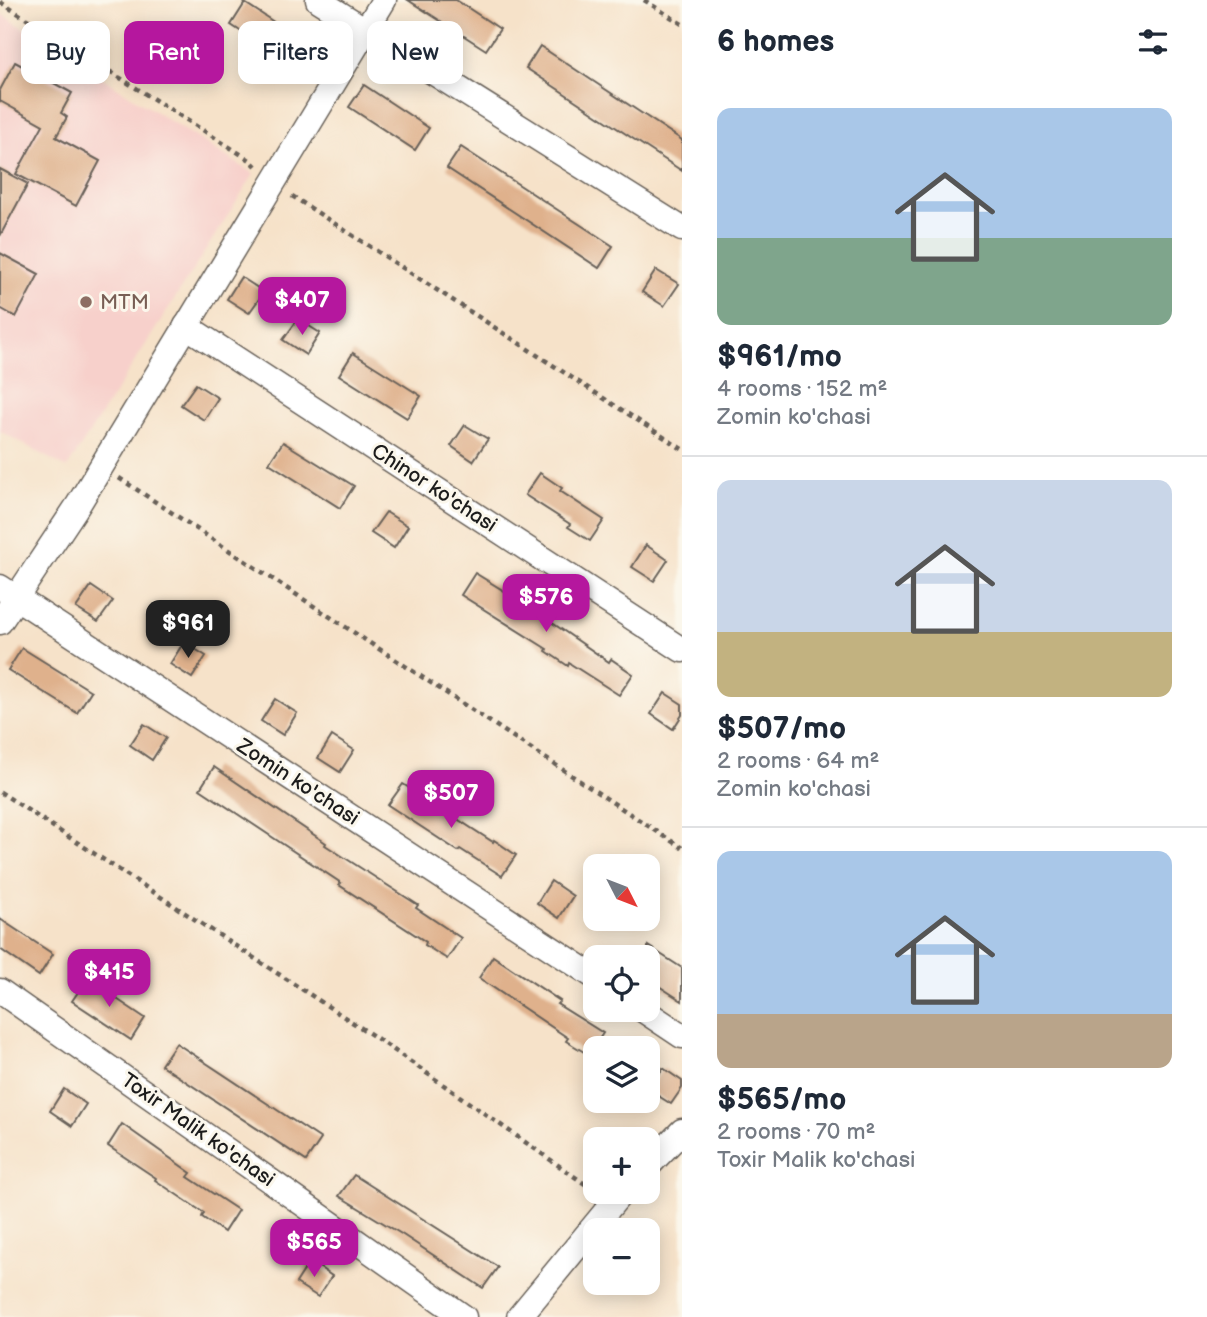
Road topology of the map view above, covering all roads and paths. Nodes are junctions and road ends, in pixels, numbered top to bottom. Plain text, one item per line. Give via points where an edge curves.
1 (318, 0) edge
2 (383, 0) edge
3 (644, 0) edge
4 (0, 2) edge
5 (682, 24) edge
6 (365, 30) junction
7 (272, 183) junction
8 (682, 229) edge
9 (186, 326) junction
10 (682, 449) edge
11 (101, 466) junction
12 (8, 592) edge
13 (0, 622) edge
14 (682, 650) edge
15 (0, 792) edge
16 (682, 848) edge
17 (583, 969) edge
18 (0, 991) edge
19 (660, 1021) edge
20 (682, 1036) edge
21 (682, 1131) edge
22 (660, 1154) edge
23 (583, 1184) edge
24 (612, 1204) edge
25 (464, 1317) edge
26 (519, 1317) edge

1 - 6 street
2 - 6 street
3 - 5 path
4 - 7 path via 250,160
6 - 7 street
6 - 8 street
7 - 9 street
7 - 10 path
9 - 11 street
9 - 14 street, Chinor ko'chasi
11 - 12 street
11 - 16 path
12 - 13 street
12 - 17 street, Zomin ko'chasi
15 - 23 path via 378,1039
18 - 25 street, Toxir Malik ko'chasi
19 - 20 street
21 - 22 street
24 - 26 street

